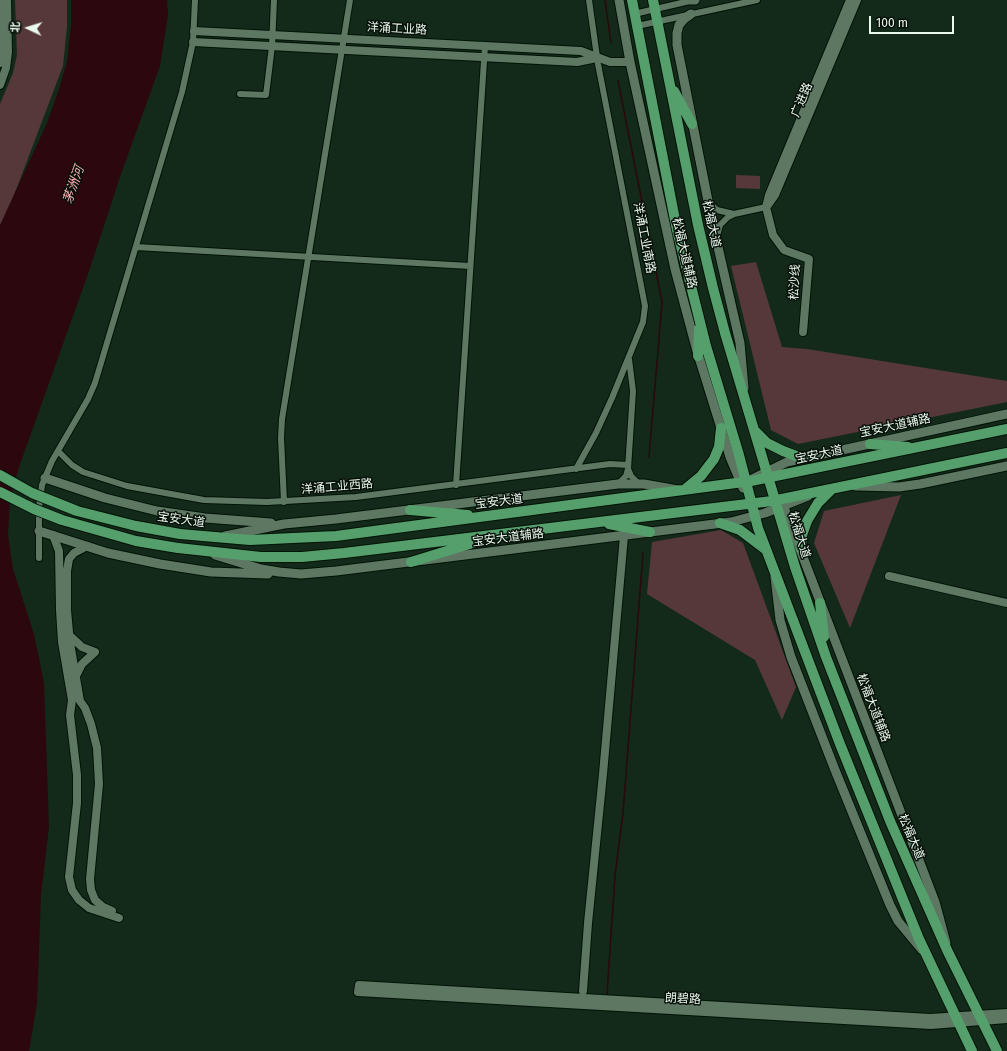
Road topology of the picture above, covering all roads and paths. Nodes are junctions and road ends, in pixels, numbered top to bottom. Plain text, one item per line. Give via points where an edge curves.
1 (0, 0) edge
2 (7, 0) edge
3 (195, 0) edge
4 (274, 0) edge
5 (350, 0) edge
6 (589, 0) edge
7 (619, 0) edge
8 (632, 0) edge
9 (691, 0) edge
10 (695, 0) edge
11 (757, 0) edge
12 (850, 0) edge
13 (857, 0) edge
14 (654, 4) edge
15 (634, 14) junction
16 (691, 14) junction
17 (657, 22) junction
18 (637, 26) junction
19 (194, 31) junction
20 (272, 35) junction
21 (343, 39) junction
22 (193, 42) junction
23 (272, 46) junction
24 (485, 46) junction
25 (342, 50) junction
26 (484, 57) junction
27 (597, 58) junction
28 (630, 62) junction
29 (0, 63) edge
30 (669, 80) junction
31 (0, 85) edge
32 (240, 94) dead end
33 (692, 124) junction
34 (708, 200) junction
35 (766, 207) junction
36 (734, 214) junction
37 (716, 242) junction
38 (136, 247) junction
39 (308, 256) junction
40 (470, 266) junction
41 (698, 314) junction
42 (804, 332) dead end
43 (698, 356) junction
44 (628, 359) junction
45 (744, 398) junction
46 (1007, 414) edge
47 (721, 428) junction
48 (1007, 429) edge
49 (754, 430) junction
50 (870, 444) junction
51 (920, 448) junction
52 (58, 451) junction
53 (1007, 453) edge
54 (811, 457) junction
55 (1007, 466) edge
56 (628, 467) junction
57 (576, 469) junction
58 (0, 475) edge
59 (767, 475) junction
60 (44, 478) junction
61 (743, 482) junction
62 (456, 484) junction
63 (618, 484) junction
64 (639, 484) junction
65 (850, 486) junction
66 (832, 490) junction
67 (683, 491) junction
68 (0, 492) edge
69 (284, 502) junction
70 (751, 504) junction
71 (779, 504) junction
72 (410, 510) junction
73 (496, 515) junction
74 (754, 517) junction
75 (294, 522) junction
76 (597, 523) junction
77 (720, 523) junction
78 (38, 531) junction
79 (650, 532) junction
80 (501, 534) junction
81 (53, 536) junction
82 (624, 536) junction
83 (210, 538) junction
84 (87, 546) junction
85 (801, 548) junction
86 (766, 550) junction
87 (198, 551) junction
88 (39, 558) dead end
89 (411, 562) junction
90 (774, 571) junction
91 (290, 574) junction
92 (889, 576) dead end
93 (820, 603) junction
94 (1007, 604) edge
95 (69, 635) junction
96 (826, 657) junction
97 (76, 676) junction
98 (947, 950) junction
99 (926, 954) junction
100 (358, 988) dead end
101 (583, 991) dead end
102 (1007, 1013) edge
103 (981, 1018) junction
104 (1007, 1019) edge
105 (956, 1020) junction
106 (972, 1051) edge
107 (997, 1051) edge

1 - 29 street
2 - 31 street via 8,52
3 - 19 street
4 - 20 street
5 - 21 street
6 - 27 street, 洋涌工业南路
7 - 28 main road, 松福大道辅路
8 - 15 main road
9 - 10 main road
10 - 14 street
11 - 16 street
12 - 35 street, 广进路 via 769,194
13 - 35 street, 广进路 via 775,195
14 - 15 street
14 - 17 main road, 松福大道
15 - 18 main road
16 - 17 street
16 - 33 main road via 679,25 676,41
17 - 18 street
17 - 30 main road, 松福大道
18 - 41 main road via 677,230
19 - 20 street, 洋涌工业路
19 - 22 street
20 - 21 street, 洋涌工业路
20 - 23 street
21 - 24 street, 洋涌工业路
21 - 25 street
22 - 23 street, 洋涌工业路
22 - 38 street via 182,92
23 - 25 street, 洋涌工业路
23 - 32 street via 266,95
24 - 26 street
24 - 27 street, 洋涌工业路 via 581,51
25 - 26 street, 洋涌工业路
25 - 39 street
26 - 27 street, 洋涌工业路 via 577,62
26 - 40 street
27 - 28 street, 洋涌工业路 via 610,62
27 - 44 street, 洋涌工业南路 via 645,301 643,322
28 - 43 main road, 松福大道辅路 via 668,241
30 - 33 main road
30 - 45 main road, 松福大道 via 706,260
33 - 34 main road
34 - 36 street via 717,210
34 - 37 main road
35 - 36 street
35 - 42 street, 松沙线 via 772,235 784,250 809,259
36 - 37 street via 720,225
37 - 45 main road via 740,343
38 - 39 street
38 - 52 street via 95,383
39 - 40 street
39 - 69 street via 281,425
40 - 62 street
41 - 43 main road
41 - 61 main road
43 - 47 main road, 松福大道辅路
44 - 56 street via 633,391
44 - 57 street, 洋涌工业南路 via 604,417
45 - 49 main road, 松福大道
46 - 50 main road, 宝安大道辅路
47 - 61 main road, 松福大道辅路 via 730,457
47 - 67 main road via 720,442 714,459 701,476
48 - 51 main road, 宝安大道
49 - 54 main road via 768,443 783,451
49 - 59 main road, 松福大道
50 - 51 main road
50 - 54 main road, 宝安大道辅路
51 - 59 main road, 宝安大道
52 - 60 street
52 - 69 street, 洋涌工业西路 via 83,472 127,486 204,500
53 - 65 main road
54 - 59 main road, 宝安大道辅路 via 783,463
55 - 65 main road via 920,484
56 - 57 street, 洋涌工业西路 via 610,464
56 - 63 street via 626,476
56 - 64 street via 631,476
57 - 62 street, 洋涌工业西路
58 - 83 main road, 宝安大道, bridge via 32,493 78,511 136,526
59 - 61 main road, 宝安大道
59 - 71 main road, 松福大道
60 - 75 main road via 105,498 162,512 232,521
60 - 78 street via 39,500
61 - 67 main road, 宝安大道
61 - 70 main road
62 - 69 street, 洋涌工业西路 via 356,498
63 - 64 main road
63 - 72 main road
64 - 67 main road
65 - 66 main road
66 - 71 main road
66 - 85 main road via 818,503 807,521
67 - 73 main road, 宝安大道
68 - 87 main road, bridge via 34,509 67,521 125,538
70 - 71 main road
70 - 74 main road
70 - 76 main road
71 - 74 main road, 宝安大道辅路
71 - 85 main road, 松福大道辅路
71 - 96 main road, 松福大道 via 795,567
72 - 73 main road
72 - 75 main road
73 - 83 main road, 宝安大道 via 322,538
74 - 77 main road, 宝安大道辅路
74 - 86 main road
75 - 83 main road
76 - 79 main road
76 - 80 main road
77 - 79 main road, 宝安大道辅路
77 - 86 main road via 740,530
78 - 81 main road
78 - 88 street
79 - 82 main road, 宝安大道辅路
80 - 87 main road via 302,557 261,557
80 - 89 main road
81 - 84 main road
81 - 97 street via 59,551 61,629 72,700 70,715 77,775 68,877 72,890 89,908 119,916 95,900 91,890 99,784 97,748 86,708 80,701
82 - 89 main road, 宝安大道辅路
82 - 101 street
84 - 91 main road via 126,557 188,569 244,574
84 - 95 street via 69,559
85 - 93 main road, 松福大道辅路
86 - 90 main road
87 - 91 main road, 宝安大道辅路 via 260,569
89 - 91 main road, 宝安大道辅路
90 - 99 main road via 843,751
90 - 99 main road via 780,620 791,658 835,770 890,905 898,921
92 - 94 street
93 - 96 main road
93 - 98 main road, 松福大道辅路 via 935,902
95 - 97 street
95 - 97 street via 82,647 95,652 82,664
96 - 98 main road, 松福大道 via 890,821
98 - 103 main road, 松福大道
99 - 105 main road
100 - 105 street, 朗碧路
102 - 103 street, 朗碧路
103 - 104 street, 朗碧路
103 - 105 street, 朗碧路
103 - 107 main road, 松福大道
105 - 106 main road

